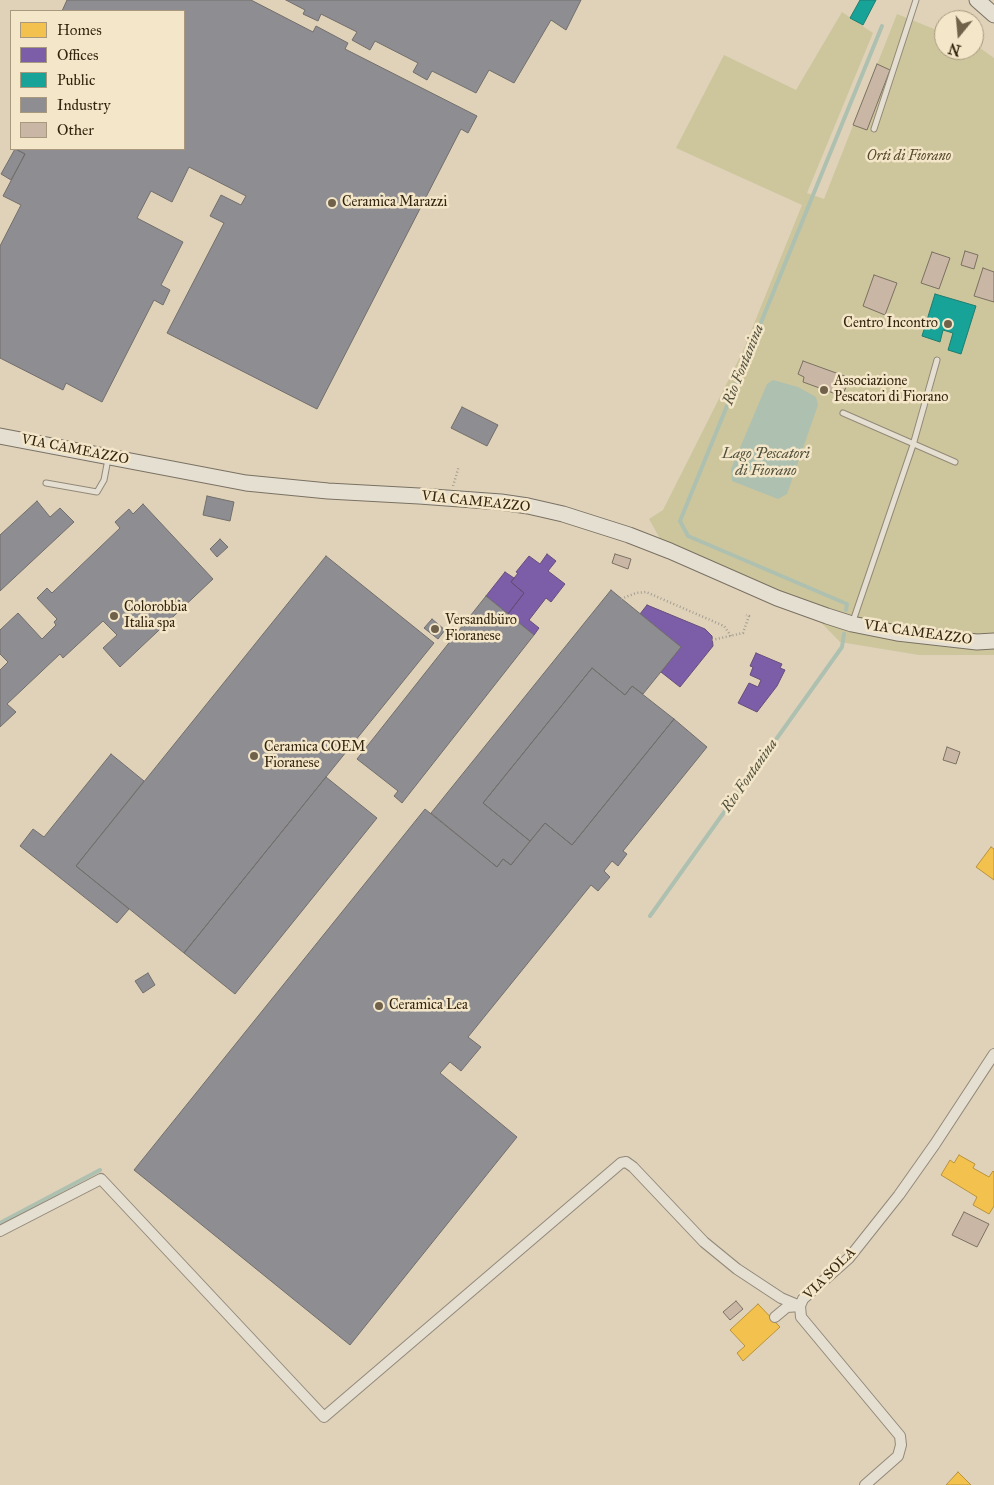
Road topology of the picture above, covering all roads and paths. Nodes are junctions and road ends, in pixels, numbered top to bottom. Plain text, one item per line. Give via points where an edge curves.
1 (916, 0) edge
2 (977, 0) edge
3 (994, 15) edge
4 (874, 128) dead end
5 (937, 360) dead end
6 (843, 414) dead end
7 (0, 436) edge
8 (913, 445) junction
9 (108, 456) junction
10 (955, 462) dead end
11 (459, 466) dead end
12 (46, 483) dead end
13 (452, 488) dead end
14 (621, 598) dead end
15 (746, 614) dead end
16 (852, 624) junction
17 (731, 636) junction
18 (712, 640) dead end
19 (994, 641) edge
20 (994, 1054) edge
21 (0, 1231) edge
22 (800, 1306) junction
23 (775, 1316) dead end
24 (865, 1485) edge

1 - 4 lane
2 - 3 street
5 - 8 lane
6 - 8 lane
7 - 9 street, VIA CAMEAZZO
8 - 10 lane
8 - 16 lane
9 - 12 lane via 104,480 97,492
9 - 16 street, VIA CAMEAZZO via 274,487 502,502 536,508 629,535 777,598
11 - 13 path
14 - 17 path via 646,592 724,626
15 - 17 path via 749,616 743,633
16 - 19 street, VIA CAMEAZZO via 897,633
17 - 18 path
20 - 22 street, VIA SOLA via 899,1195 849,1258
21 - 22 street via 101,1179 324,1417 621,1163 634,1167 704,1242 736,1270
22 - 23 street via 787,1307
22 - 24 street, VIA SOLA via 801,1316 900,1436 898,1456

